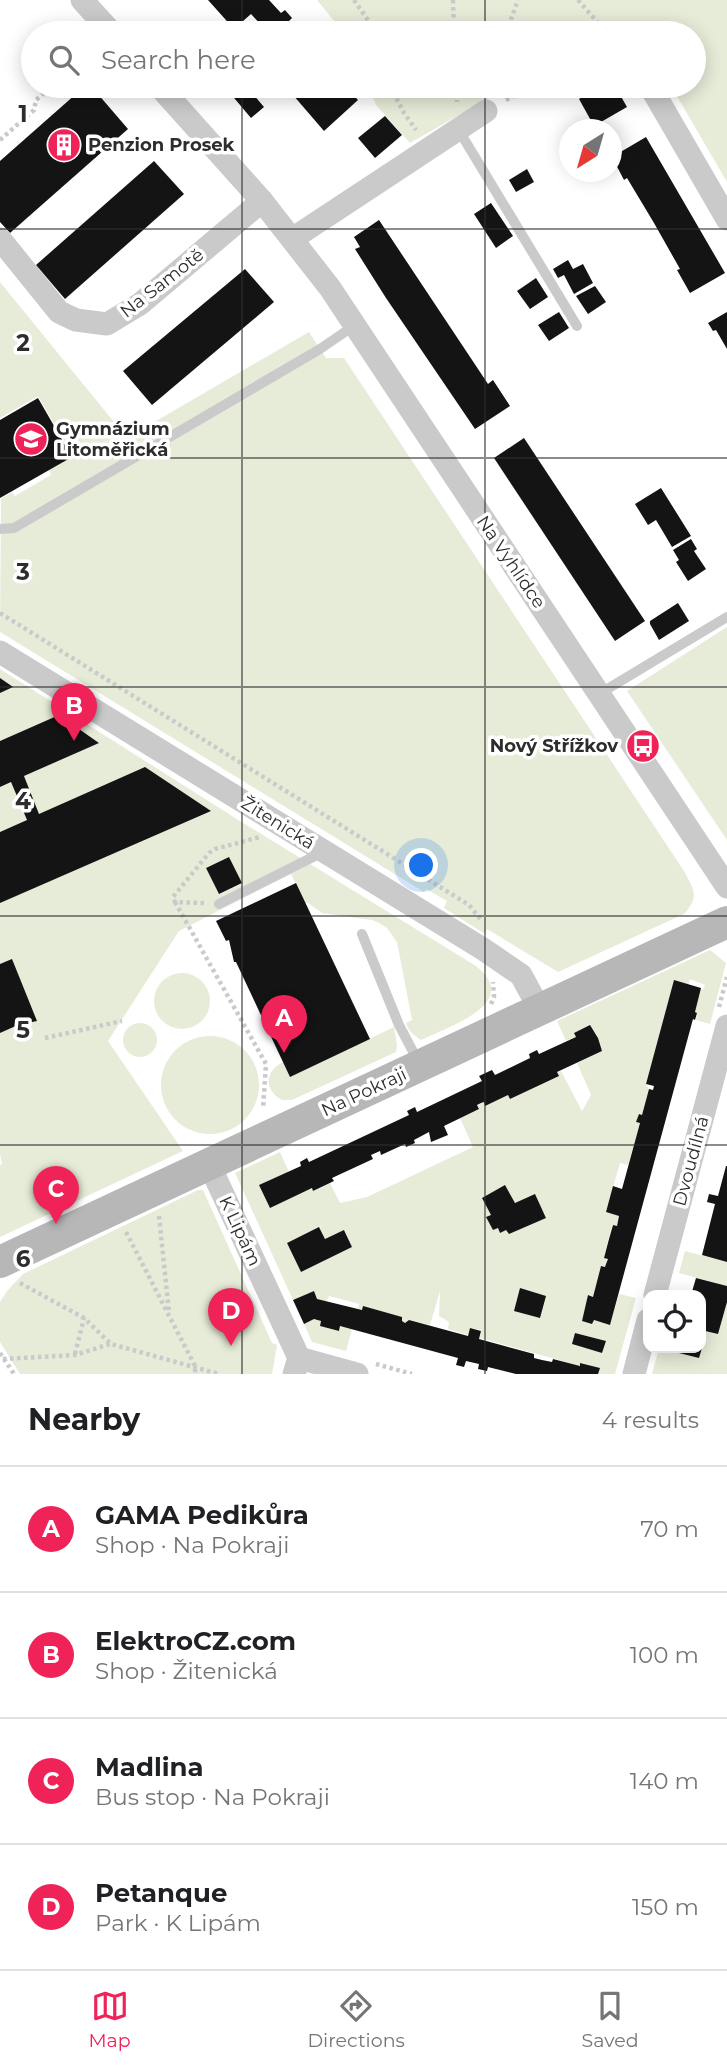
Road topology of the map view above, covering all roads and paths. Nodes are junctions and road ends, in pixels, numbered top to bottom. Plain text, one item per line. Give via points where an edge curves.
1 (82, 0) edge
2 (354, 0) edge
3 (453, 0) edge
4 (518, 0) edge
5 (578, 0) edge
6 (101, 21) edge
7 (369, 21) edge
8 (454, 21) edge
9 (510, 21) edge
10 (596, 21) edge
11 (38, 98) edge
12 (170, 98) edge
13 (396, 98) edge
14 (509, 98) edge
15 (657, 98) edge
16 (486, 110) joint
17 (458, 129) junction
18 (0, 140) edge
19 (430, 147) junction
20 (262, 201) junction
21 (727, 219) edge
22 (0, 239) edge
23 (292, 239) junction
24 (355, 325) junction
25 (577, 326) dead end
26 (0, 529) edge
27 (0, 613) edge
28 (727, 617) edge
29 (0, 652) edge
30 (599, 694) junction
31 (269, 834) dead end
32 (324, 852) junction
33 (727, 887) edge
34 (175, 902) junction
35 (219, 904) joint
36 (727, 922) edge
37 (486, 929) dead end
38 (362, 934) dead end
39 (540, 1010) junction
40 (122, 1021) dead end
41 (727, 1026) edge
42 (45, 1038) dead end
43 (420, 1066) junction
44 (263, 1114) dead end
45 (209, 1164) junction
46 (158, 1205) dead end
47 (121, 1221) dead end
48 (1, 1262) edge
49 (656, 1290) edge
50 (169, 1316) junction
51 (84, 1318) junction
52 (643, 1339) edge
53 (111, 1344) junction
54 (75, 1355) junction
55 (1, 1356) edge
56 (297, 1366) edge
57 (195, 1371) edge
58 (14, 1374) edge
59 (219, 1374) edge
60 (357, 1374) edge
61 (634, 1374) edge

1 - 6 street
2 - 7 path
3 - 8 path
4 - 9 path
5 - 10 path
11 - 18 path via 33,110
12 - 20 street, Na Vyhlídce
13 - 19 path
14 - 16 path
15 - 21 street
16 - 17 street
17 - 19 street
17 - 25 lane
19 - 23 street
20 - 22 street, Na Samotě via 140,304 107,324 76,320 59,312
20 - 23 street, Na Vyhlídce
23 - 24 street, Na Vyhlídce
24 - 26 lane via 14,527
24 - 30 street, Na Vyhlídce
27 - 37 path via 469,905
28 - 30 lane
29 - 32 street, Žitenická
30 - 33 street, Na Vyhlídce
31 - 34 path via 209,853 173,897
32 - 35 lane
32 - 39 street, Žitenická via 521,975
34 - 35 path
34 - 44 path via 266,1063
36 - 39 street, Na Pokraji
38 - 43 lane
39 - 43 street, Na Pokraji
40 - 42 path
41 - 49 street, Dvoudílná
43 - 45 street, Na Pokraji
45 - 48 street, Na Pokraji
45 - 56 street, K Lipám
46 - 50 path
47 - 50 path
48 - 51 path via 8,1276
50 - 57 path
51 - 53 path
51 - 54 path
52 - 61 street
53 - 54 path
53 - 57 path
54 - 55 path
55 - 58 path
56 - 60 street
57 - 59 path

